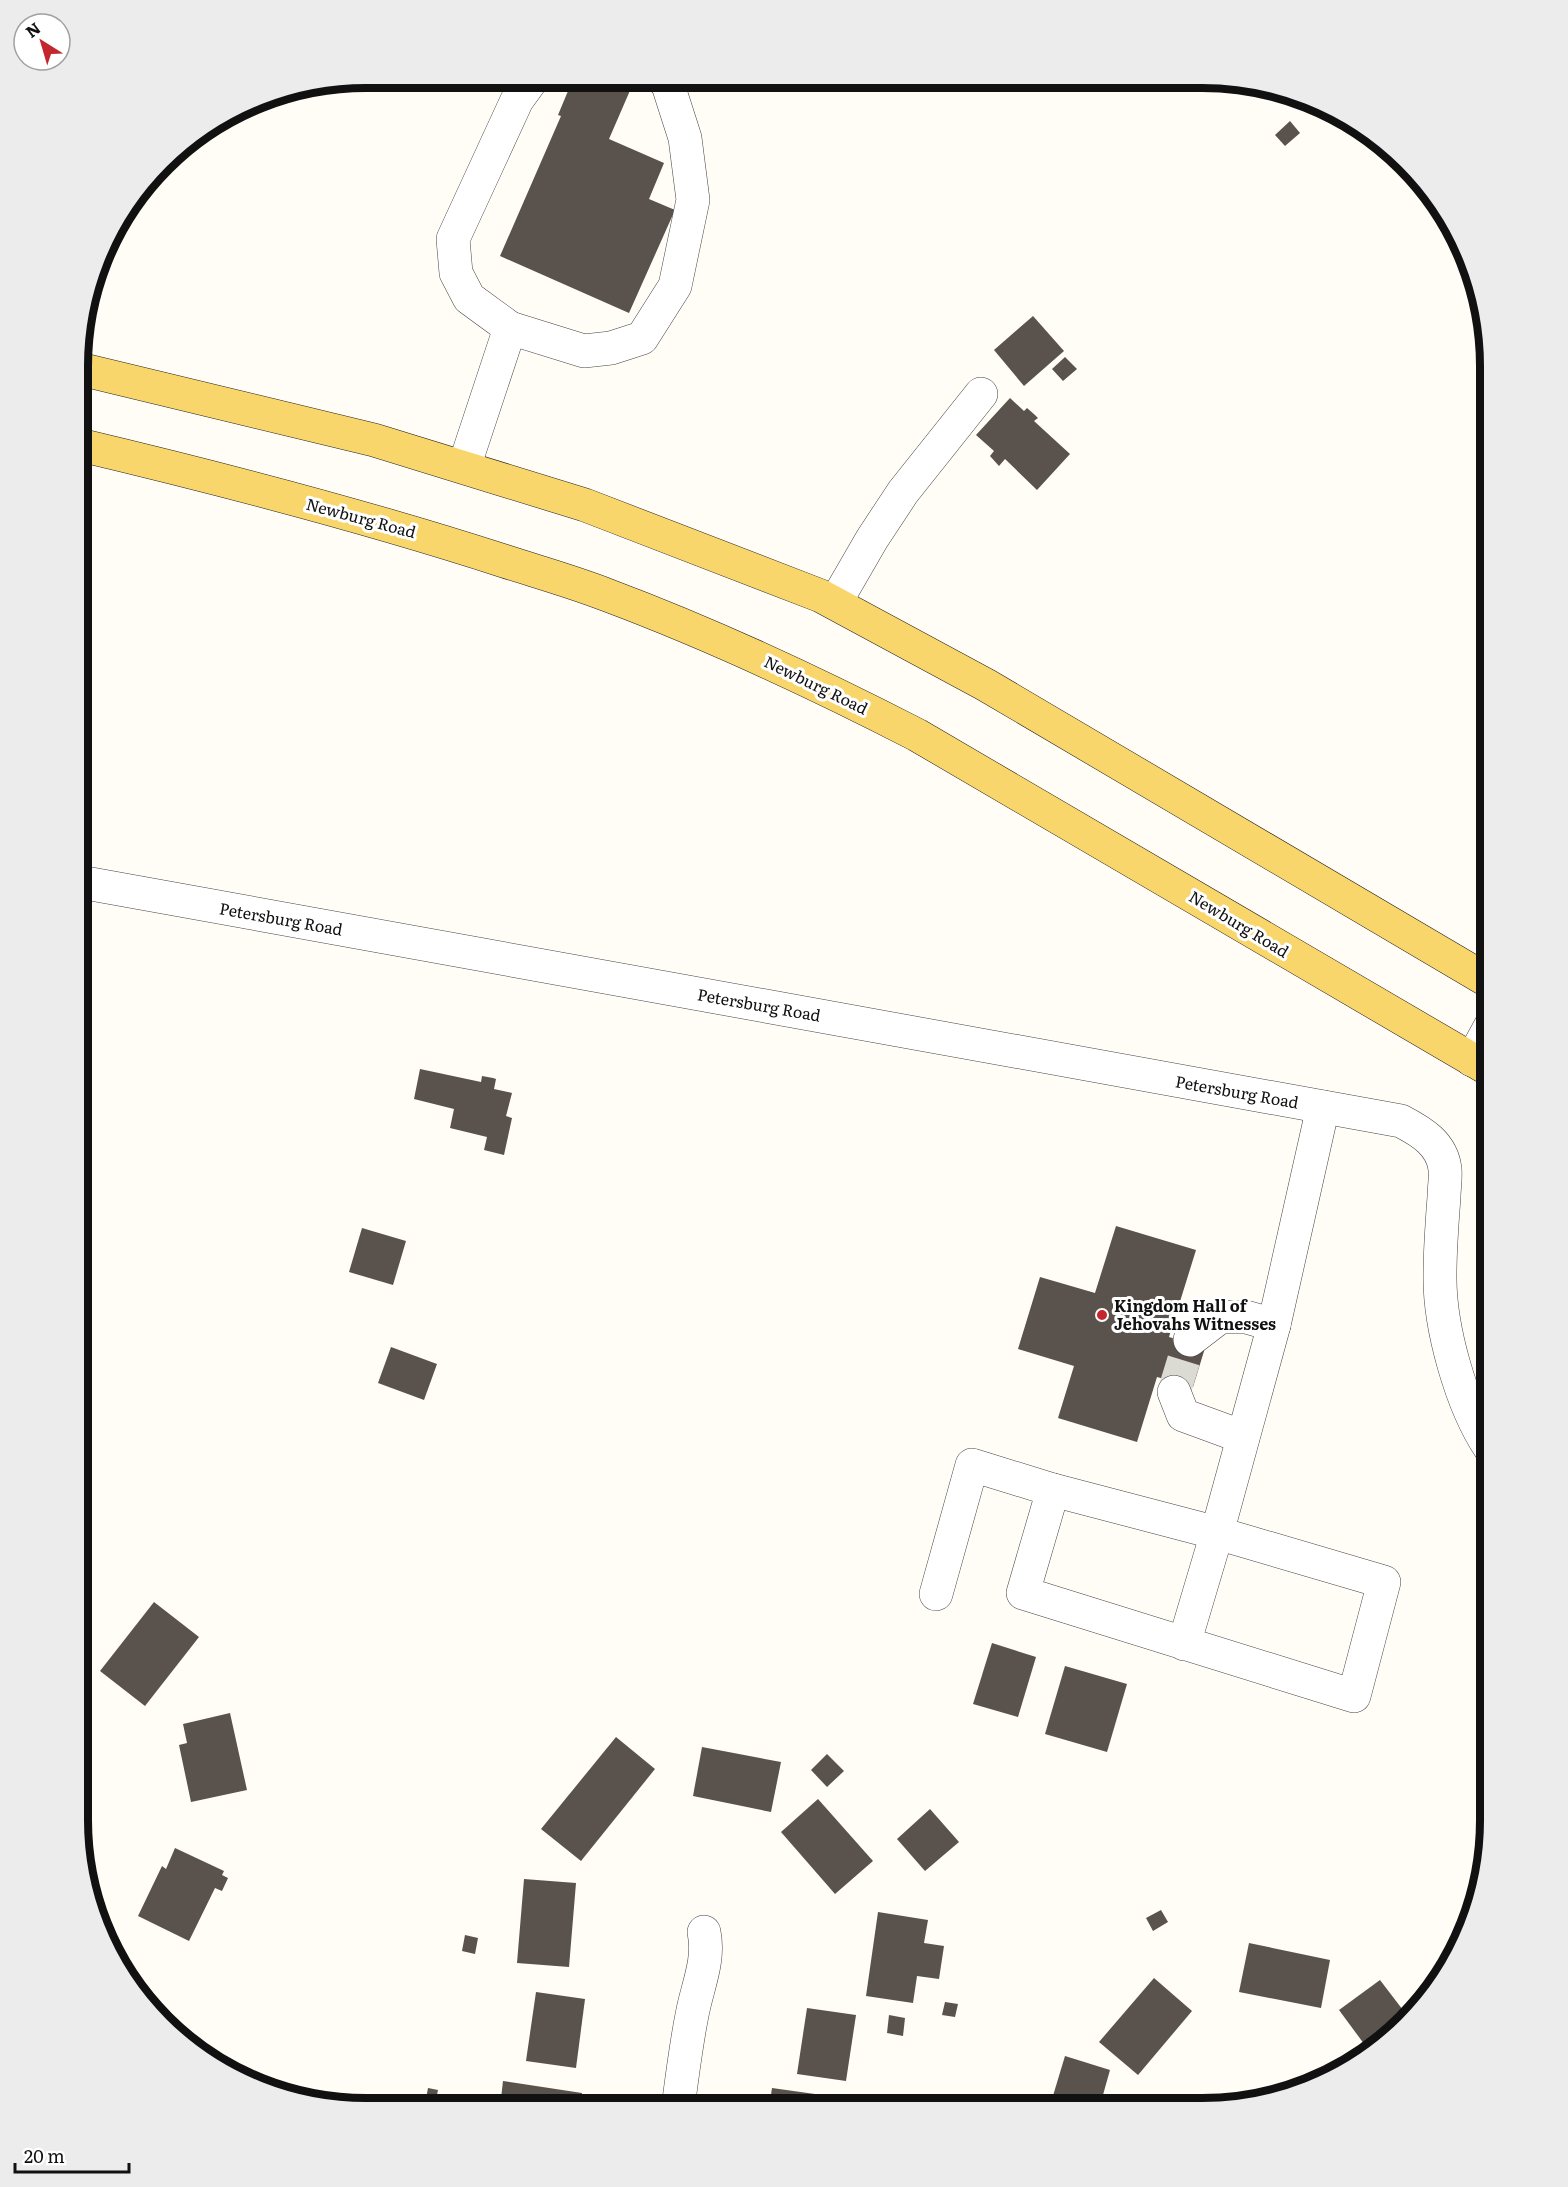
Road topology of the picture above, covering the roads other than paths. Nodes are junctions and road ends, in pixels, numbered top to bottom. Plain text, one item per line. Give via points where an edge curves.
1 (525, 88) edge
2 (669, 88) edge
3 (510, 328) junction
4 (88, 371) edge
5 (981, 394) dead end
6 (88, 447) edge
7 (464, 467) junction
8 (835, 603) junction
9 (88, 883) edge
10 (1480, 975) edge
11 (1480, 1064) edge
12 (1323, 1107) junction
13 (1274, 1324) junction
14 (1190, 1340) tunnel mouth
15 (1174, 1392) dead end
16 (1480, 1431) edge
17 (1243, 1437) junction
18 (1053, 1490) junction
19 (1217, 1533) junction
20 (936, 1594) dead end
21 (1184, 1644) junction
22 (704, 1932) dead end
23 (679, 2098) edge

1 - 3 street via 516,100 453,239 456,273 469,298
2 - 3 street via 685,138 693,200 675,286 642,338 584,351
3 - 7 street
4 - 7 main road via 374,440
5 - 8 street via 903,492
6 - 11 main road, Newburg Road via 429,537 606,594 823,686 917,735
7 - 8 main road via 585,505
8 - 10 main road via 986,685
9 - 12 street, Petersburg Road
12 - 13 street
12 - 16 street, Petersburg Road via 1401,1122 1433,1142 1445,1169 1440,1277 1443,1318 1456,1375
13 - 14 street via 1246,1317 1220,1317
13 - 17 street
15 - 17 street via 1184,1415
17 - 19 street
18 - 19 street
18 - 20 street via 972,1465
18 - 21 street via 1023,1593
19 - 21 street
19 - 21 street via 1384,1582 1353,1696
22 - 23 street via 706,1959 692,2014

